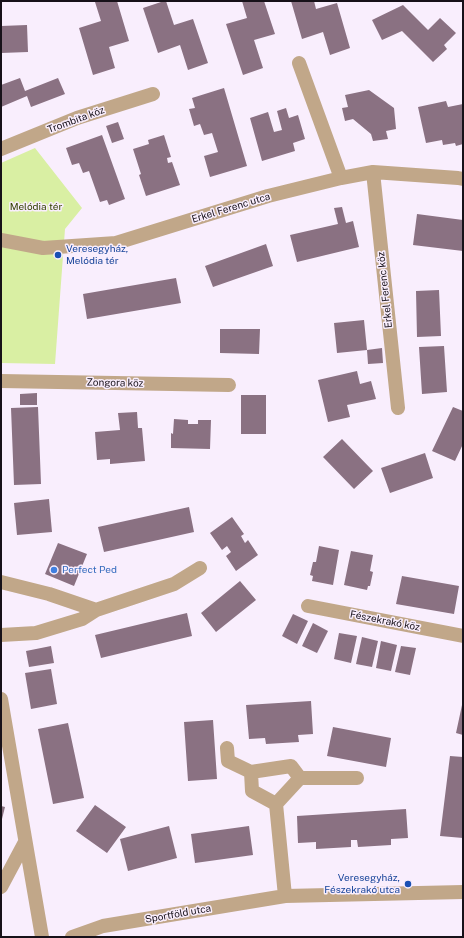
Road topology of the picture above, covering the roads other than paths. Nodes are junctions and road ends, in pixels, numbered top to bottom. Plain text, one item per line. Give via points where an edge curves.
1 (299, 63) dead end
2 (153, 94) dead end
3 (1, 149) edge
4 (373, 172) junction
5 (341, 178) junction
6 (463, 180) edge
7 (1, 240) edge
8 (1, 381) edge
9 (229, 385) dead end
10 (398, 408) dead end
11 (200, 568) dead end
12 (1, 582) edge
13 (308, 606) dead end
14 (96, 610) junction
15 (1, 635) edge
16 (463, 636) edge
17 (1, 699) edge
18 (227, 748) dead end
19 (251, 772) junction
20 (300, 778) junction
21 (357, 778) dead end
22 (276, 804) junction
23 (25, 842) junction
24 (1, 887) edge
25 (463, 892) edge
26 (285, 896) junction
27 (42, 937) edge
28 (72, 937) edge

1 - 5 street
2 - 3 street, Trombita köz via 77,118
4 - 5 street, Erkel Ferenc utca
4 - 6 street, Erkel Ferenc utca
4 - 10 street, Erkel Ferenc köz
5 - 7 street, Erkel Ferenc utca via 268,196 116,243 43,248
8 - 9 street, Zongora köz
11 - 14 street via 174,584
12 - 14 street via 49,594
13 - 16 street, Fészekrakó köz
14 - 15 street via 82,619 36,633
17 - 23 street
18 - 19 street via 228,761
19 - 20 street via 291,766
19 - 22 street via 252,791
20 - 21 street
20 - 22 street
22 - 26 street
23 - 24 street
23 - 27 street
25 - 26 street, Sportföld utca
26 - 28 street, Sportföld utca via 103,926

